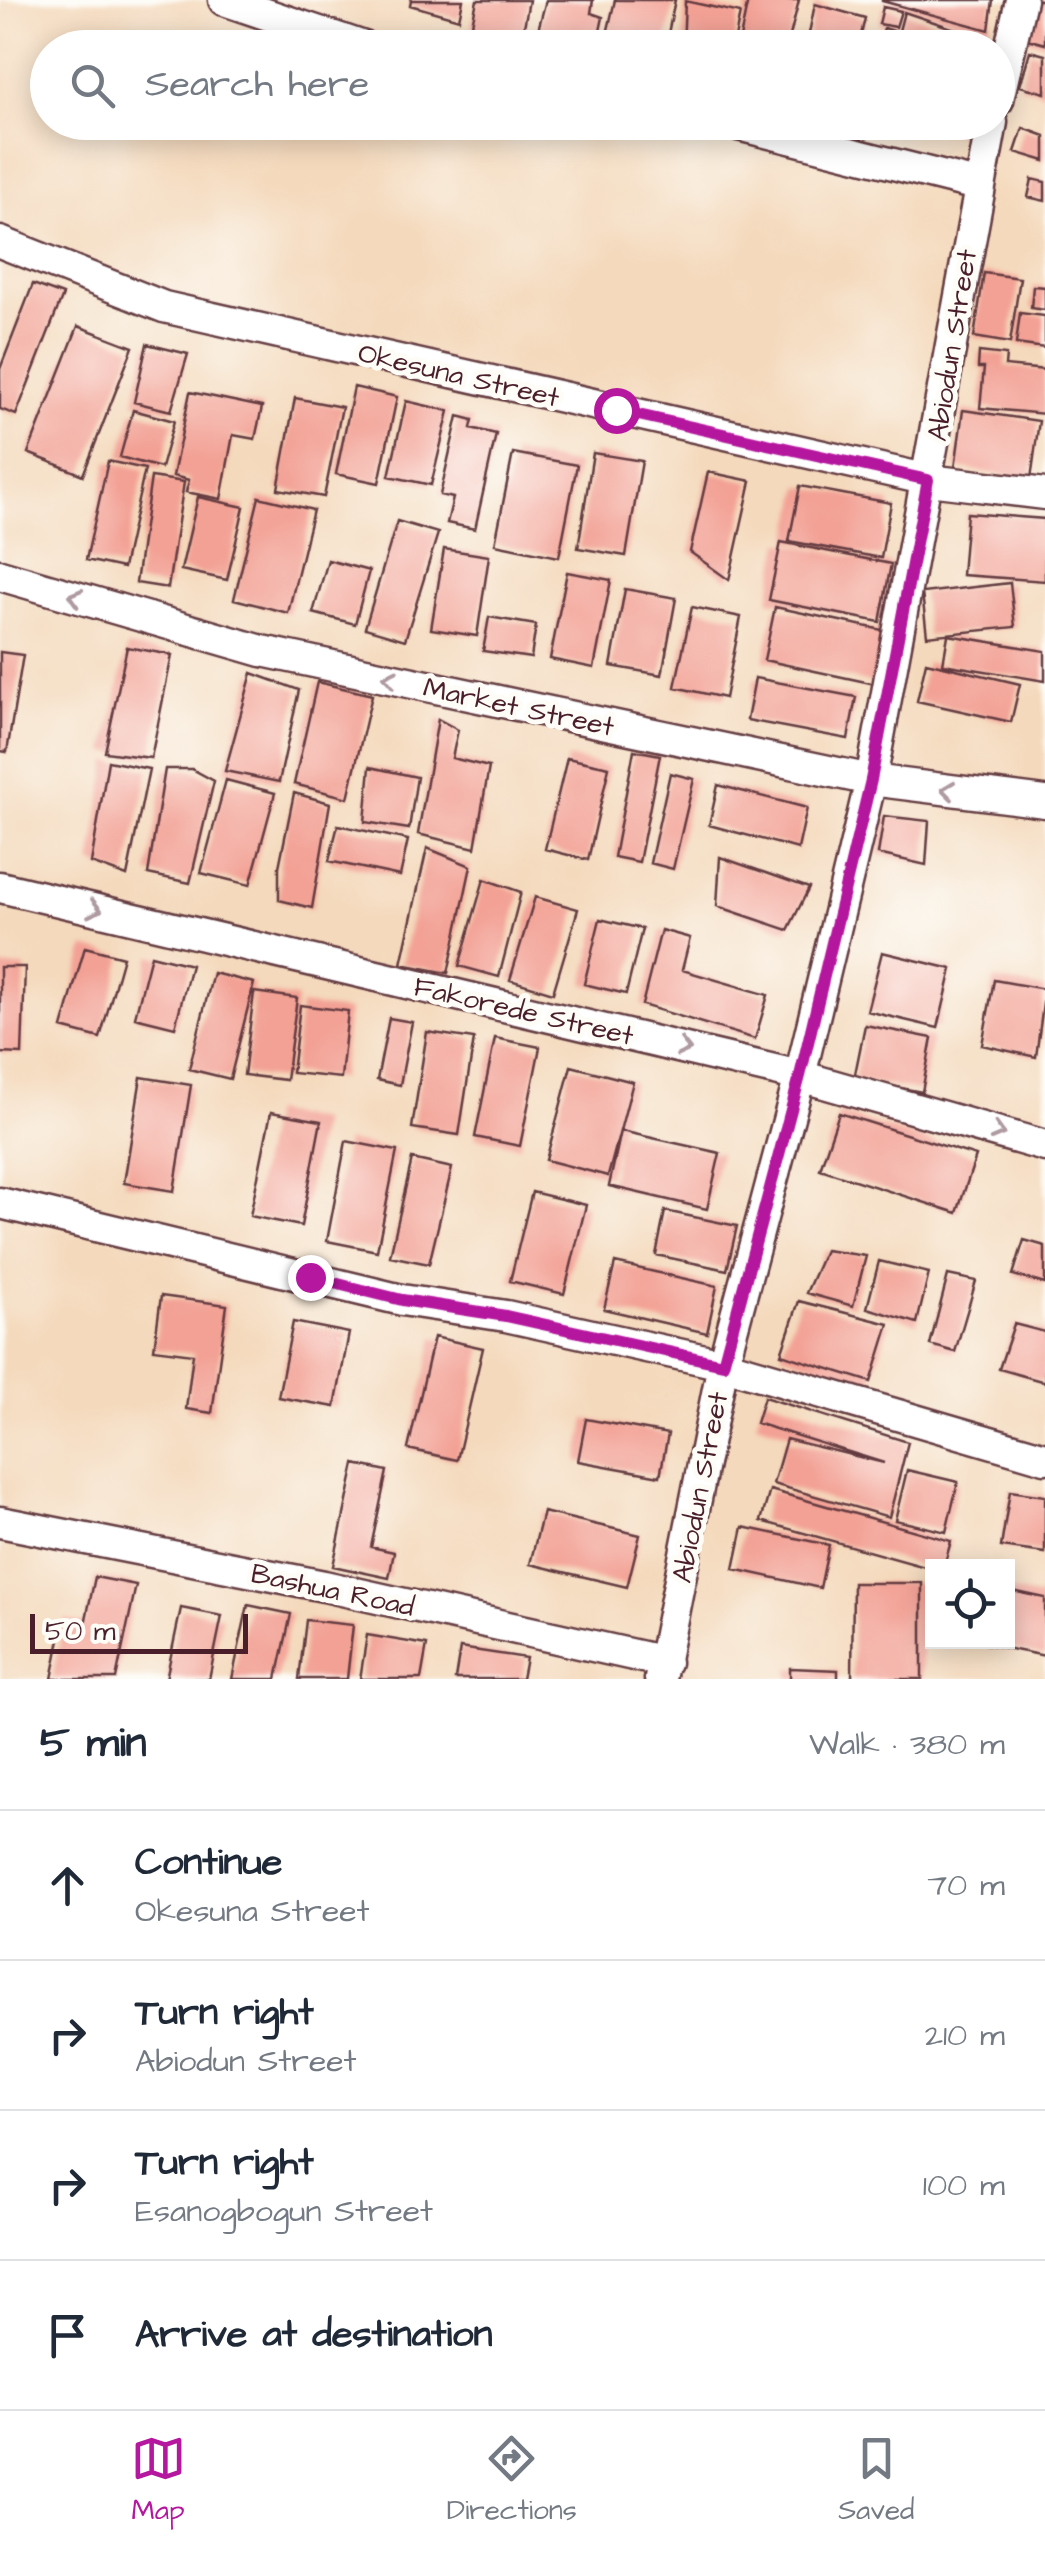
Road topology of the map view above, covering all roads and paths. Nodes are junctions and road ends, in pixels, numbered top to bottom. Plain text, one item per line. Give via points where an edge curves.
1 (224, 0) edge
2 (1021, 0) edge
3 (314, 30) edge
4 (1014, 30) edge
5 (798, 140) edge
6 (988, 140) edge
7 (977, 185) junction
8 (0, 242) edge
9 (928, 480) junction
10 (1045, 494) edge
11 (0, 575) edge
12 (871, 780) junction
13 (1045, 802) edge
14 (0, 887) edge
15 (800, 1076) junction
16 (1045, 1146) edge
17 (0, 1203) edge
18 (723, 1364) junction
19 (1045, 1458) edge
20 (0, 1522) edge
21 (663, 1670) edge

1 - 3 street
2 - 4 street
5 - 7 street
6 - 7 street, Abiodun Street
7 - 9 street, Abiodun Street
8 - 9 street, Okesuna Street via 164,307
9 - 10 street, Okesuna Street
9 - 12 street, Abiodun Street
12 -> 11 street, Market Street via 262,651
13 -> 12 street, Market Street
12 - 15 street, Abiodun Street
14 -> 15 street, Fakorede Street
15 -> 16 street, Fakorede Street
15 - 18 street, Abiodun Street
17 - 18 street via 402,1300
18 - 19 street
18 - 21 street, Abiodun Street
20 - 21 street, Bashua Road via 324,1586

